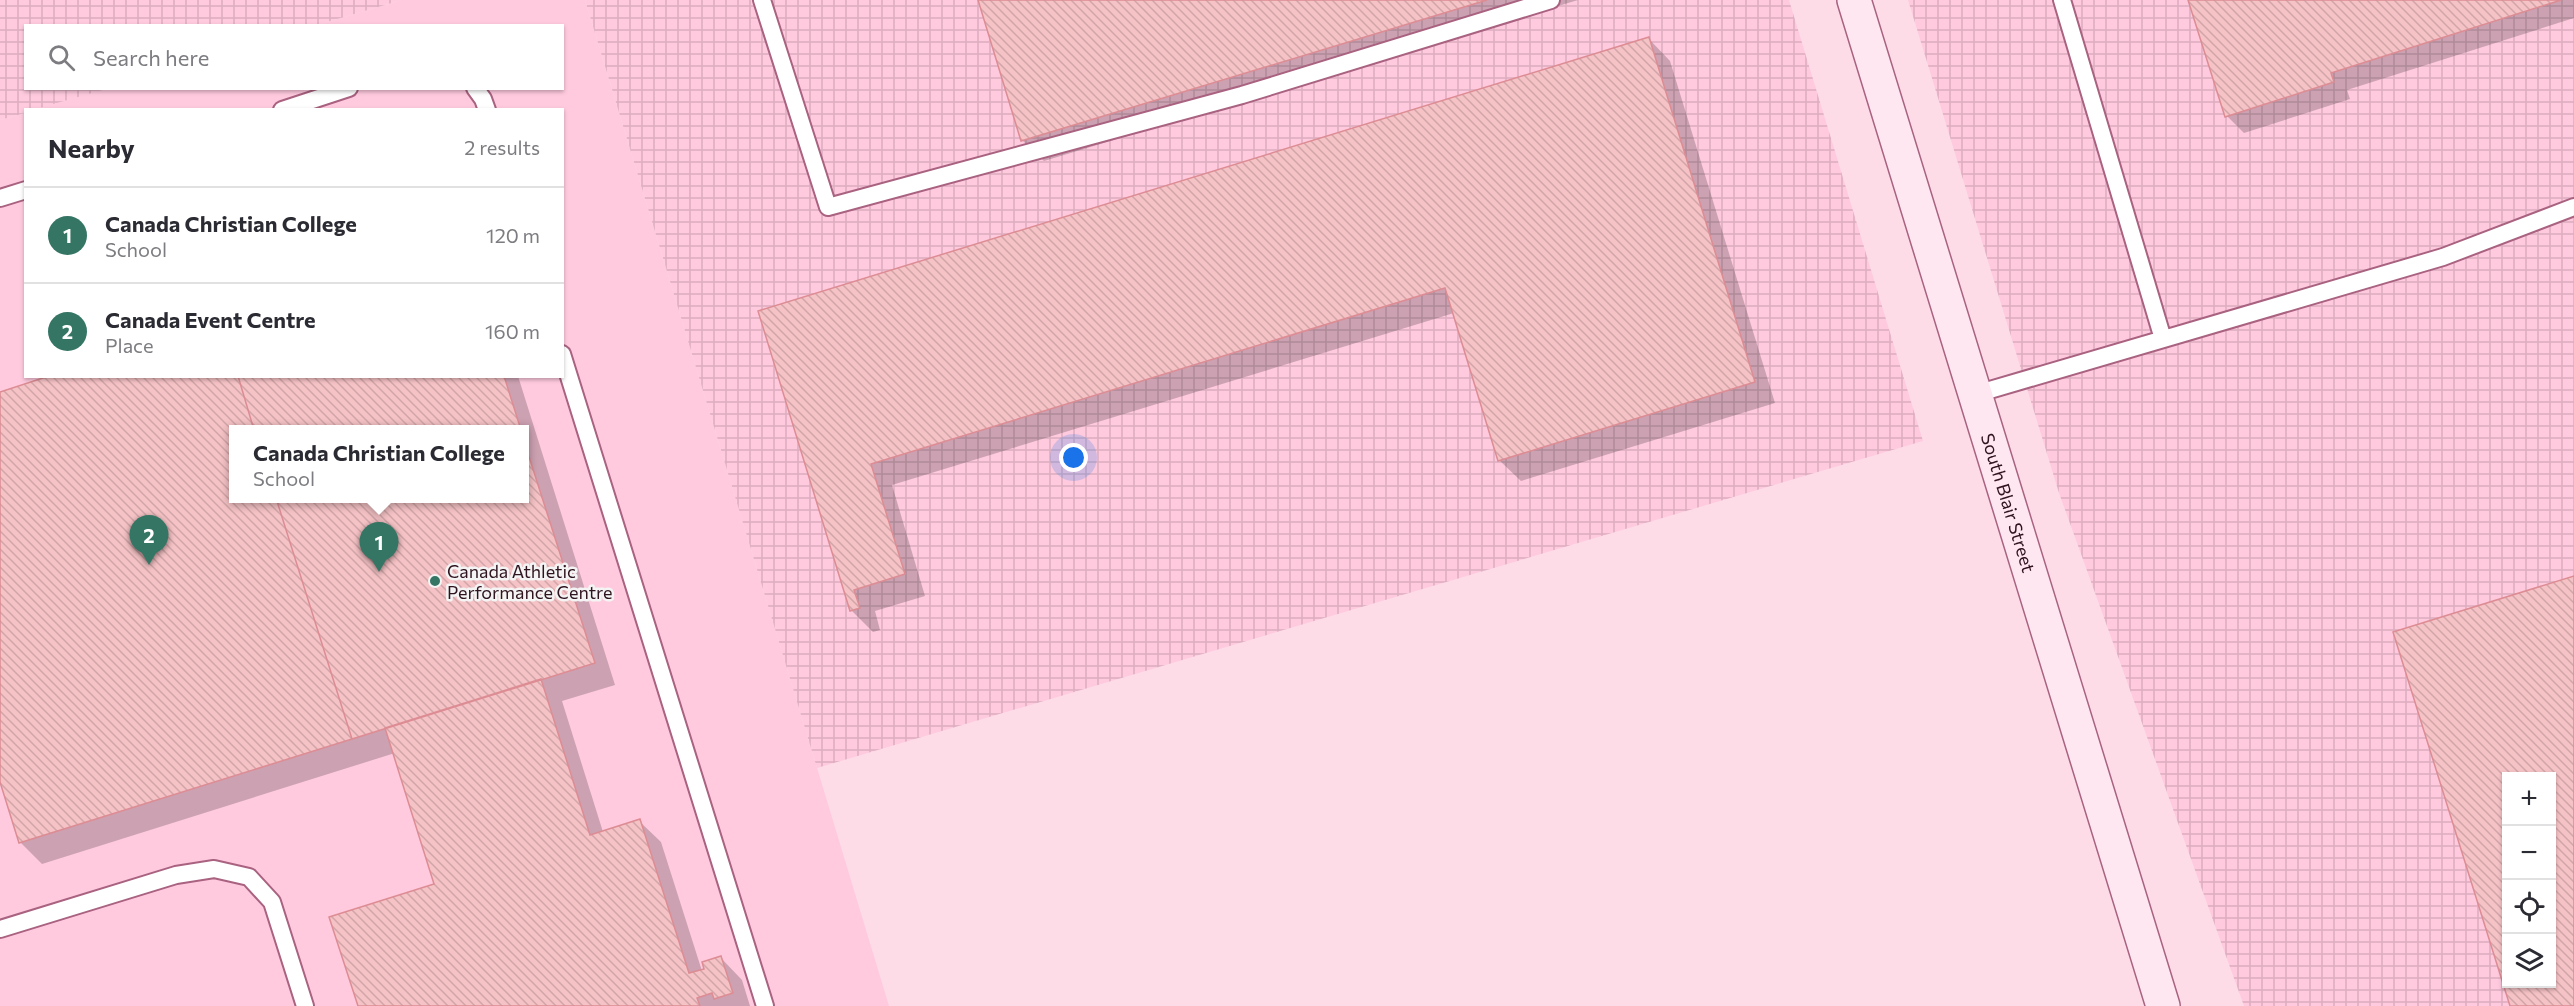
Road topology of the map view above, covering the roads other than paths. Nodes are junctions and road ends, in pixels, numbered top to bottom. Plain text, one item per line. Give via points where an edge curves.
1 (762, 0) edge
2 (1551, 0) edge
3 (1854, 0) edge
4 (2062, 0) edge
5 (343, 90) edge
6 (476, 90) edge
7 (288, 108) edge
8 (486, 108) edge
9 (24, 191) edge
10 (0, 198) edge
11 (2574, 207) edge
12 (2163, 339) junction
13 (564, 360) edge
14 (1976, 394) junction
15 (0, 929) edge
16 (305, 1006) edge
17 (765, 1006) edge
18 (2163, 1006) edge

1 - 2 lane via 828,207 1242,95
3 - 14 street, South Blair Street
4 - 12 lane
5 - 7 lane
6 - 8 lane
9 - 10 lane
11 - 12 lane via 2443,257
12 - 14 lane
13 - 17 lane
14 - 18 street, South Blair Street
15 - 16 lane via 176,875 214,869 249,877 272,902

